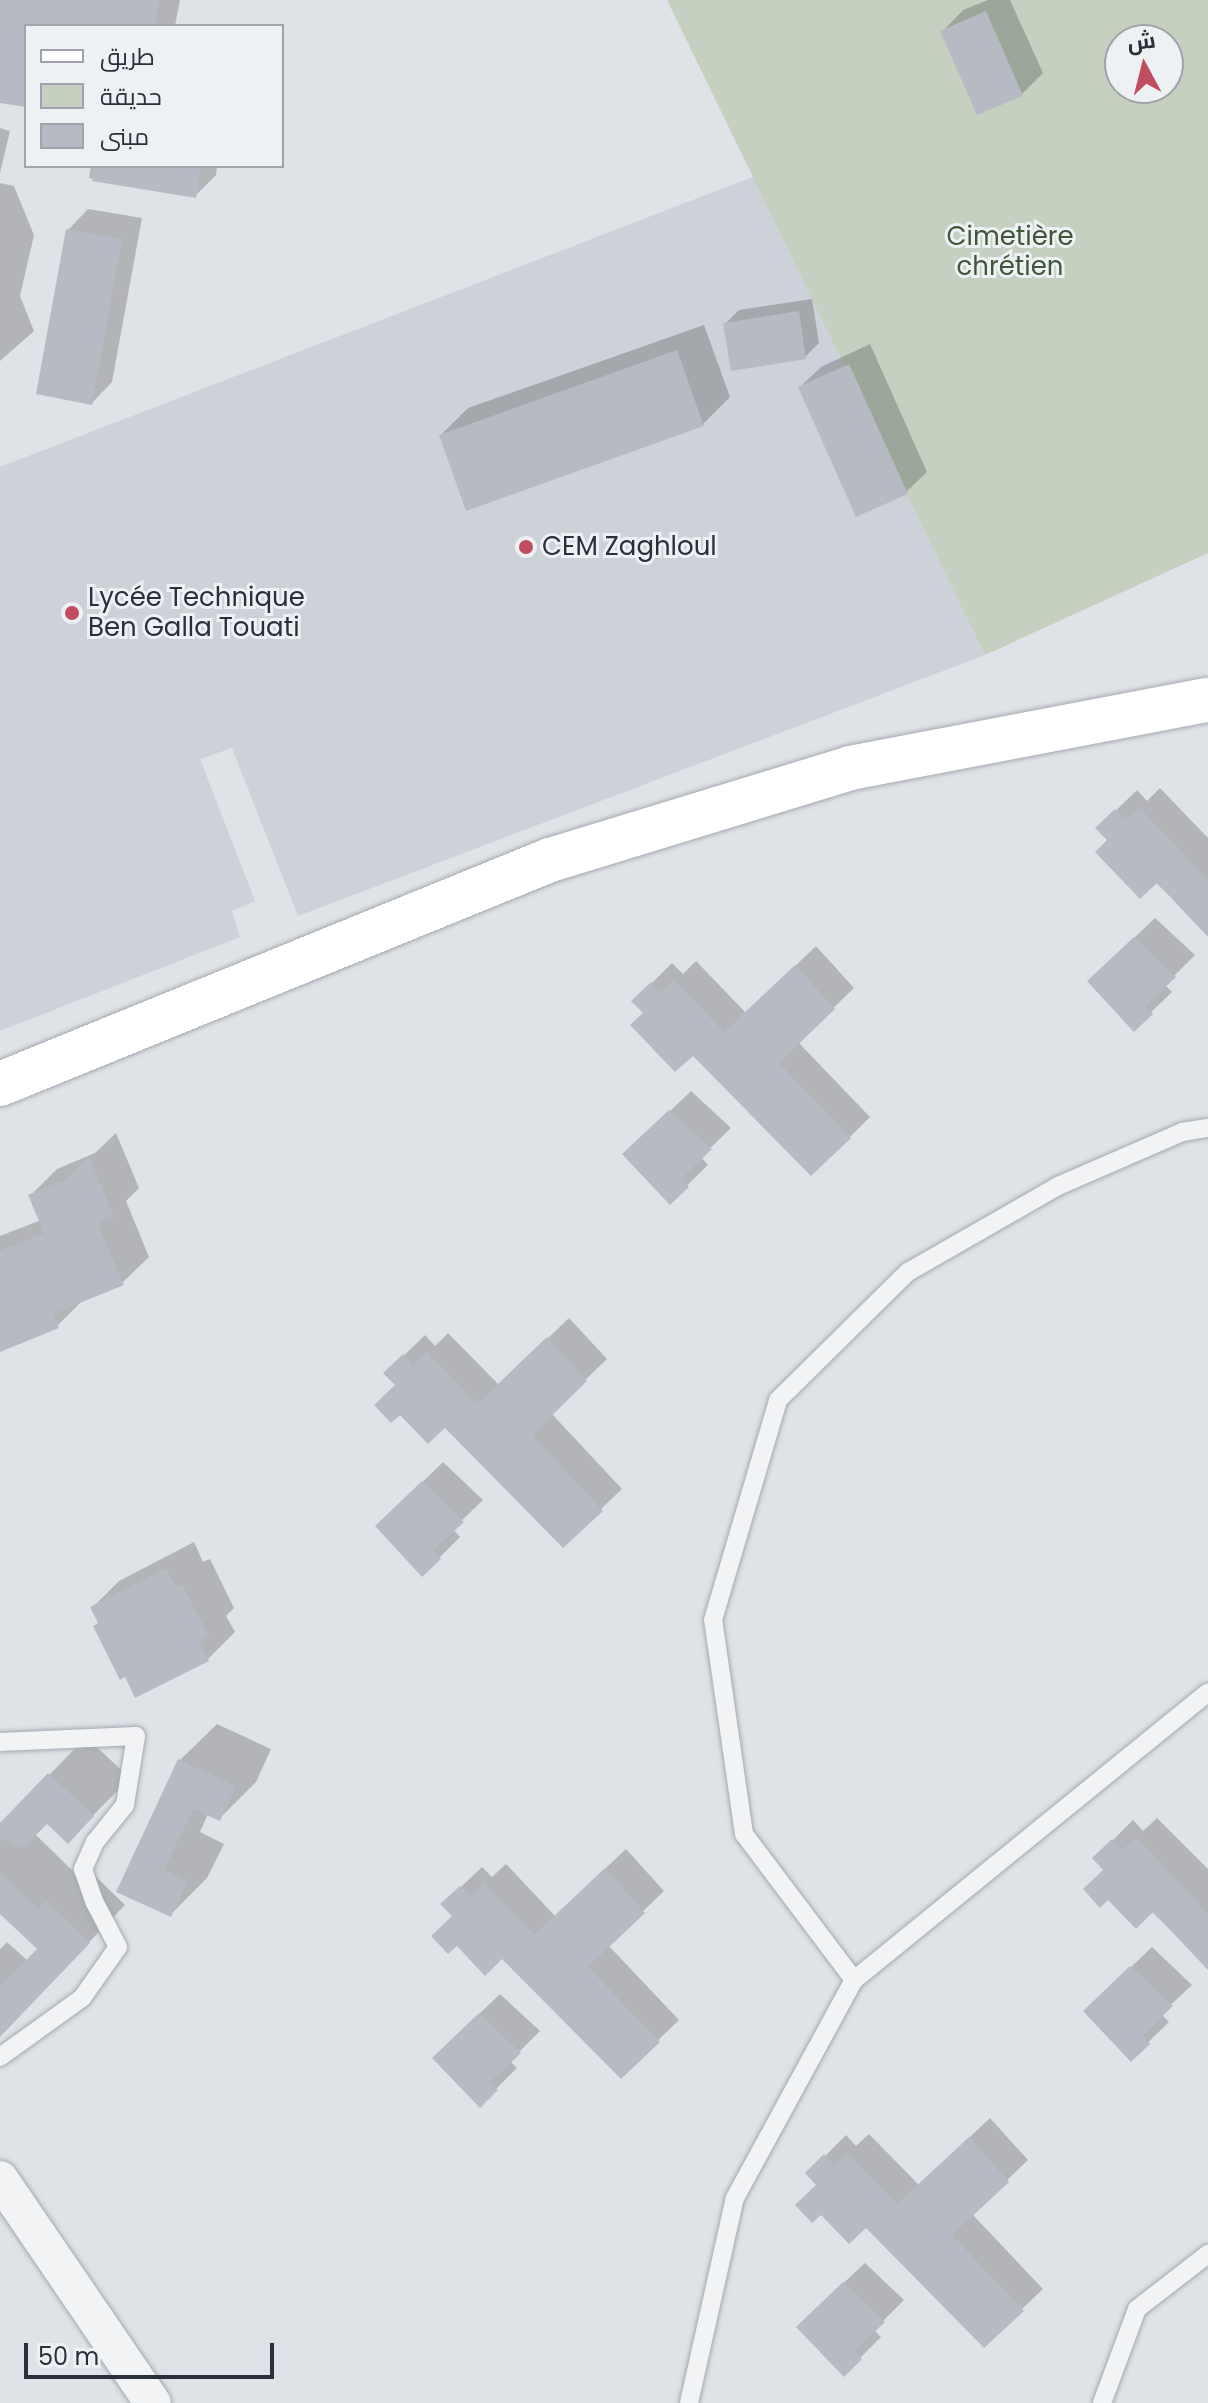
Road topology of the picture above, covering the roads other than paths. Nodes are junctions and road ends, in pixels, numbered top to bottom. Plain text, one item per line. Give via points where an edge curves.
1 (1208, 700) edge
2 (0, 1084) edge
3 (1208, 1128) edge
4 (1208, 1692) edge
5 (0, 1742) edge
6 (854, 1980) junction
7 (0, 2057) edge
8 (0, 2179) edge
9 (1208, 2254) edge
10 (153, 2403) edge
11 (689, 2403) edge
12 (1102, 2403) edge

1 - 2 main road via 850,768 550,860
3 - 6 lane via 1182,1132 1058,1186 908,1272 778,1400 713,1620 744,1834
4 - 6 lane
5 - 7 lane via 136,1736 125,1805 95,1842 83,1869 118,1947 82,1998
6 - 11 lane via 735,2198
8 - 10 street
9 - 12 lane via 1137,2309

